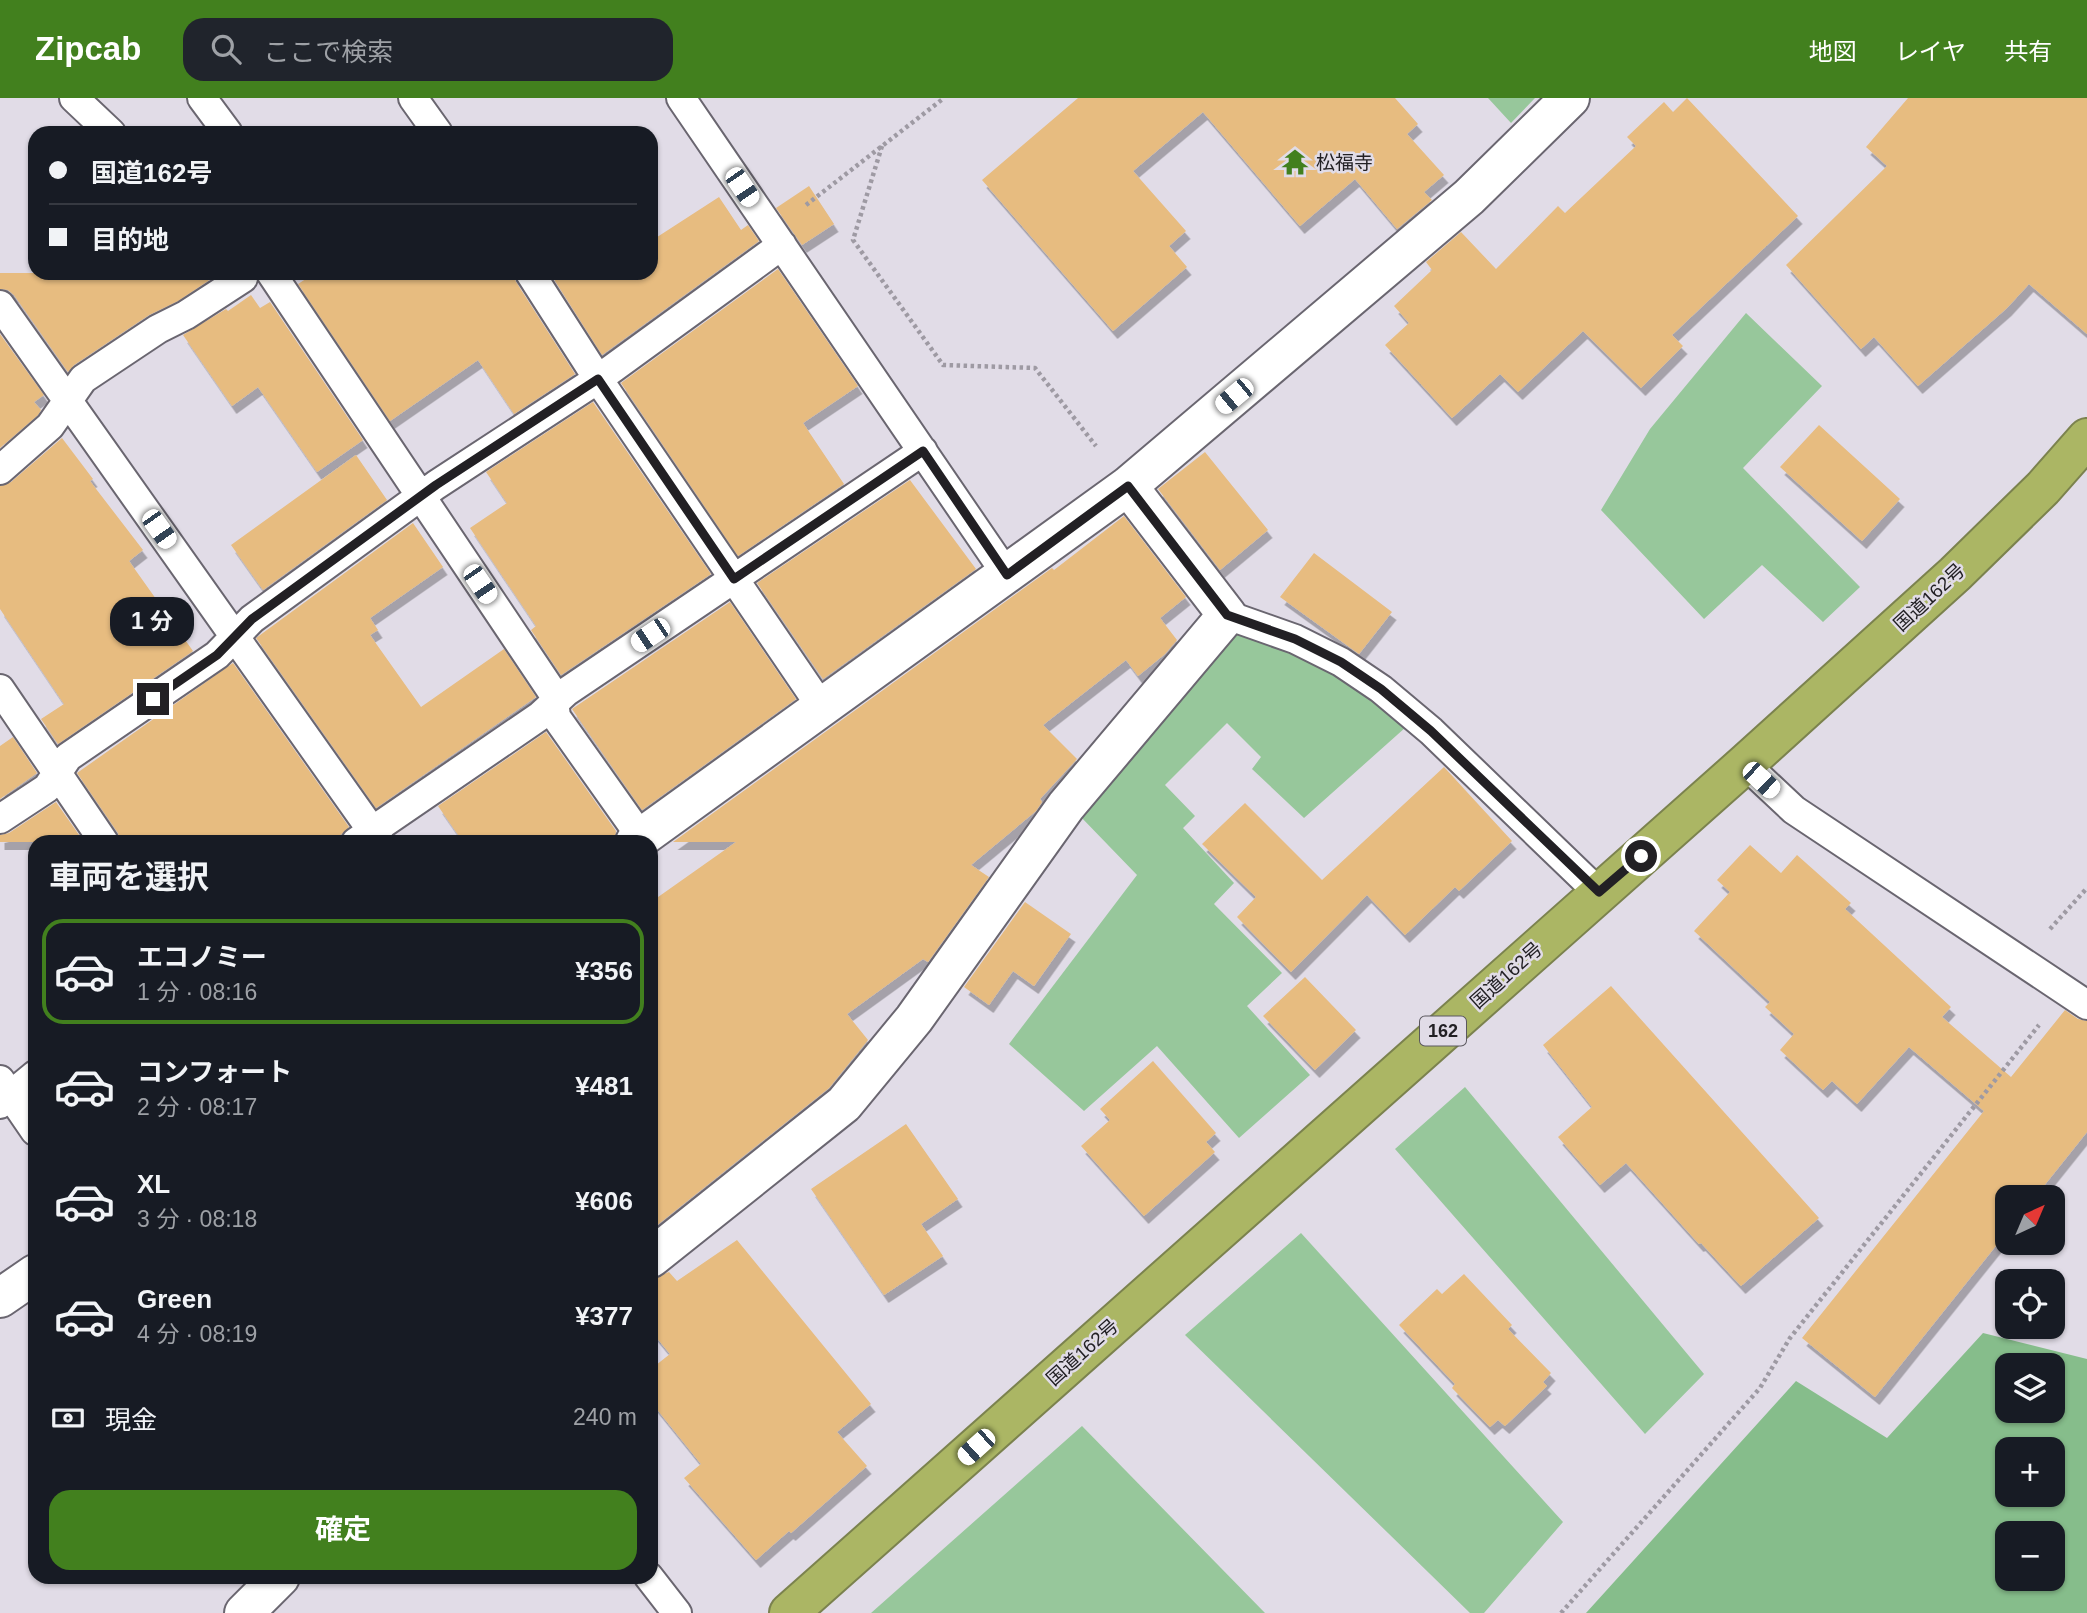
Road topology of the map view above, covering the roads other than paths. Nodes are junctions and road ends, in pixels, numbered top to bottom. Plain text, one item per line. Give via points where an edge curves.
1 (74, 98) edge
2 (202, 98) edge
3 (413, 98) edge
4 (681, 98) edge
5 (1570, 98) edge
6 (104, 126) edge
7 (223, 126) edge
8 (433, 126) edge
9 (777, 238) junction
10 (245, 280) edge
11 (259, 280) edge
12 (534, 280) edge
13 (0, 305) edge
14 (598, 379) junction
15 (68, 400) junction
16 (2087, 438) edge
17 (923, 451) junction
18 (0, 470) edge
19 (1128, 486) junction
20 (421, 497) junction
21 (1007, 575) junction
22 (734, 579) junction
23 (1227, 615) junction
24 (235, 636) junction
25 (0, 689) edge
26 (554, 702) junction
27 (821, 708) junction
28 (1745, 764) junction
29 (57, 772) junction
30 (0, 818) edge
31 (99, 835) edge
32 (367, 835) edge
33 (373, 835) edge
34 (635, 835) edge
35 (645, 835) edge
36 (1599, 892) junction
37 (2077, 998) edge
38 (28, 1079) edge
39 (4, 1093) edge
40 (28, 1122) edge
41 (658, 1252) edge
42 (28, 1279) edge
43 (0, 1298) edge
44 (274, 1584) edge
45 (654, 1584) edge
46 (244, 1613) edge
47 (677, 1613) edge
48 (789, 1613) edge

1 - 6 lane
2 - 7 lane
3 - 8 lane
4 - 9 lane
5 - 19 street via 1469,197
9 - 14 lane
9 - 17 lane
10 - 15 lane via 158,329 83,379
11 - 20 lane
12 - 14 lane
13 - 15 lane
14 - 20 lane
14 - 22 lane
15 - 18 lane via 50,426
15 - 24 lane
16 - 28 highway, 国道162号 / 162 via 1955,574
17 - 21 lane
17 - 22 lane
19 - 21 street
19 - 23 street
20 - 24 lane
20 - 26 lane via 552,692
21 - 27 street
22 - 26 lane
22 - 27 lane
23 - 36 lane via 1295,639 1381,689
23 - 41 street via 1066,806 914,1019 844,1104
24 - 29 lane via 217,655 68,757
24 - 32 lane
25 - 29 lane
26 - 33 lane
26 - 34 lane via 556,717
27 - 35 street
28 - 36 highway, 国道162号 / 162
28 - 37 lane via 1794,810
29 - 30 lane via 47,788
29 - 31 lane
36 - 48 highway, 国道162号 / 162
38 - 39 lane
39 - 40 lane
42 - 43 street
44 - 46 street
45 - 47 lane

